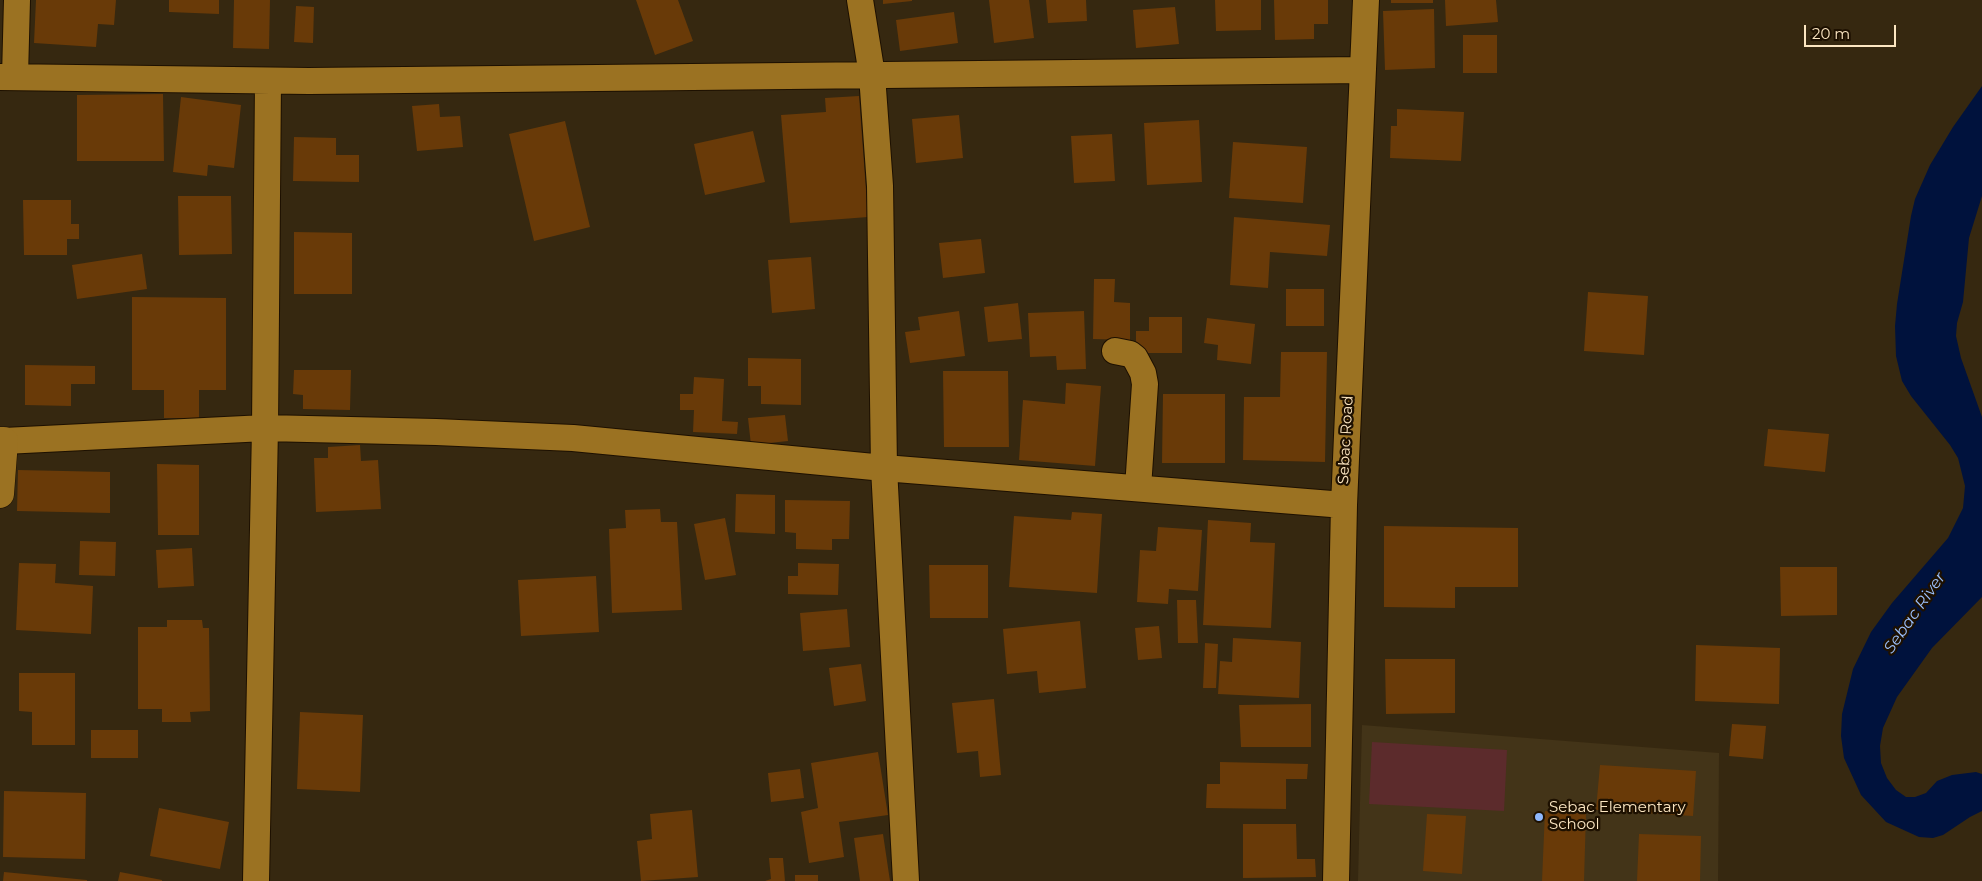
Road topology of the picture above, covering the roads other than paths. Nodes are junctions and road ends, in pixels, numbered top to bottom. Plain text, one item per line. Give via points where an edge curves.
1 (17, 0) edge
2 (860, 0) edge
3 (1366, 0) edge
4 (1363, 70) junction
5 (872, 75) junction
6 (8, 77) edge
7 (268, 81) junction
8 (1115, 351) dead end
9 (264, 428) junction
10 (2, 441) edge
11 (884, 468) junction
12 (1138, 488) junction
13 (0, 494) edge
14 (1344, 505) junction
15 (256, 881) edge
16 (906, 881) edge
17 (1336, 881) edge

1 - 6 street
2 - 5 street
3 - 4 street, Sebac Road
4 - 5 street
4 - 14 street, Sebac Road
5 - 7 street
5 - 11 street via 880,186
6 - 7 street
7 - 9 street
8 - 12 street via 1135,358 1145,384
9 - 10 street
9 - 11 street via 573,438
9 - 15 street
10 - 13 street
11 - 12 street
11 - 16 street
12 - 14 street
14 - 17 street, Sebac Road

